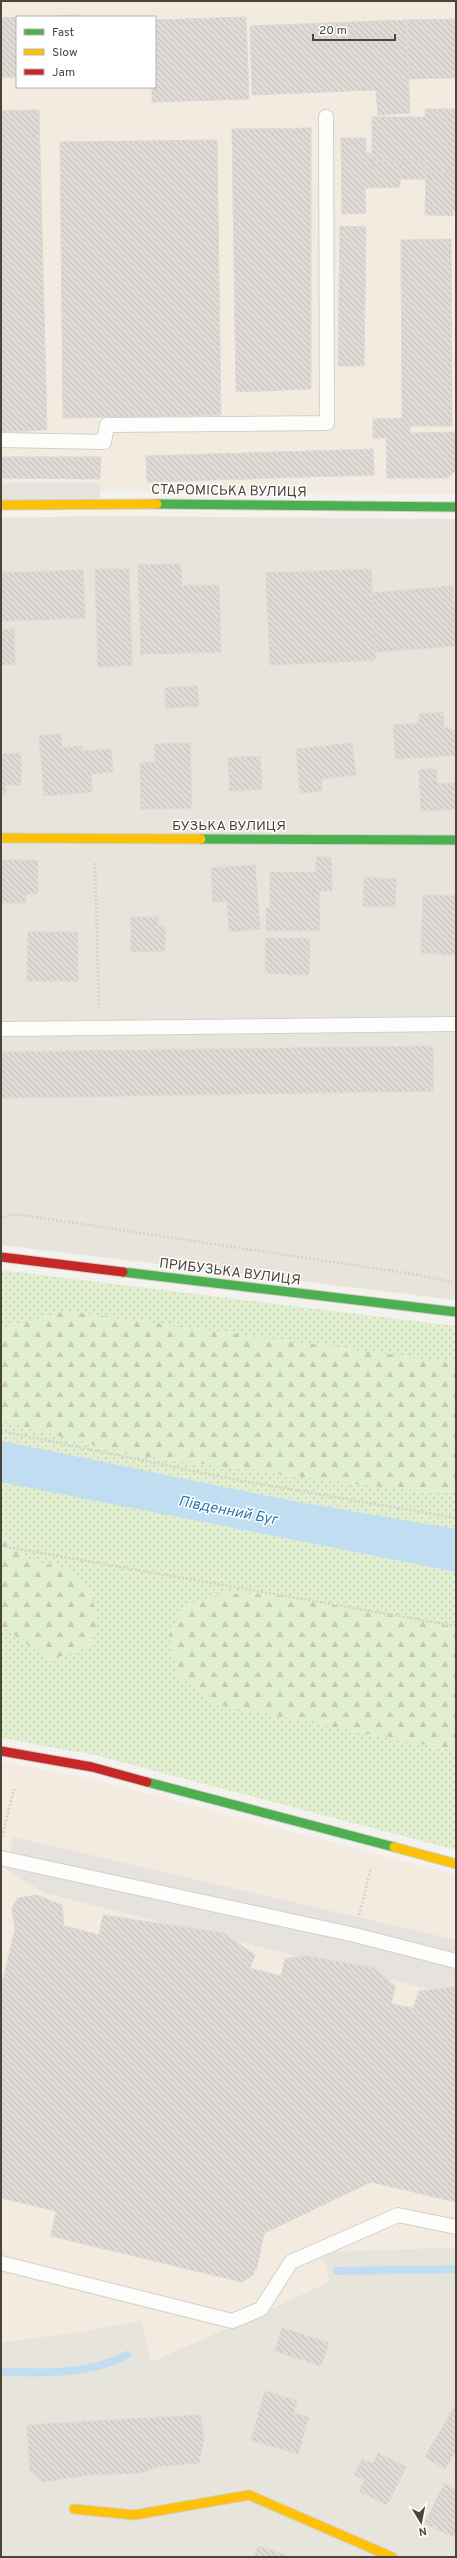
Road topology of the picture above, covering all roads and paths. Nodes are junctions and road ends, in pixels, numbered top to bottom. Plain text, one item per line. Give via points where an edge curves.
1 (326, 117) dead end
2 (1, 440) edge
3 (1, 505) edge
4 (456, 507) edge
5 (1, 838) edge
6 (94, 838) junction
7 (456, 840) edge
8 (456, 1024) edge
9 (100, 1027) junction
10 (1, 1029) edge
11 (1, 1218) edge
12 (1, 1257) edge
13 (456, 1283) edge
14 (456, 1312) edge
15 (1, 1431) edge
16 (456, 1518) edge
17 (1, 1546) edge
18 (456, 1626) edge
19 (1, 1751) edge
20 (14, 1789) dead end
21 (1, 1842) edge
22 (377, 1843) junction
23 (1, 1858) edge
24 (456, 1864) edge
25 (355, 1935) junction
26 (456, 1961) edge
27 (456, 2227) edge
28 (1, 2264) edge
29 (74, 2509) dead end
30 (392, 2557) edge

1 - 2 lane via 327,422 107,425 104,442
3 - 4 street, СТАРОМІСЬКА ВУЛИЦЯ via 108,503
5 - 6 street, БУЗЬКА ВУЛИЦЯ
6 - 7 street, БУЗЬКА ВУЛИЦЯ
6 - 9 path
8 - 9 lane
9 - 10 lane
11 - 13 path via 14,1214 419,1275
12 - 14 street, ПРИБУЗЬКА ВУЛИЦЯ
15 - 16 path via 237,1480
17 - 18 path
19 - 22 street via 92,1768
20 - 21 path
22 - 24 street
22 - 25 path
23 - 25 lane
25 - 26 lane
27 - 28 lane via 398,2215 291,2262 261,2309 232,2321
29 - 30 street via 134,2515 249,2495

